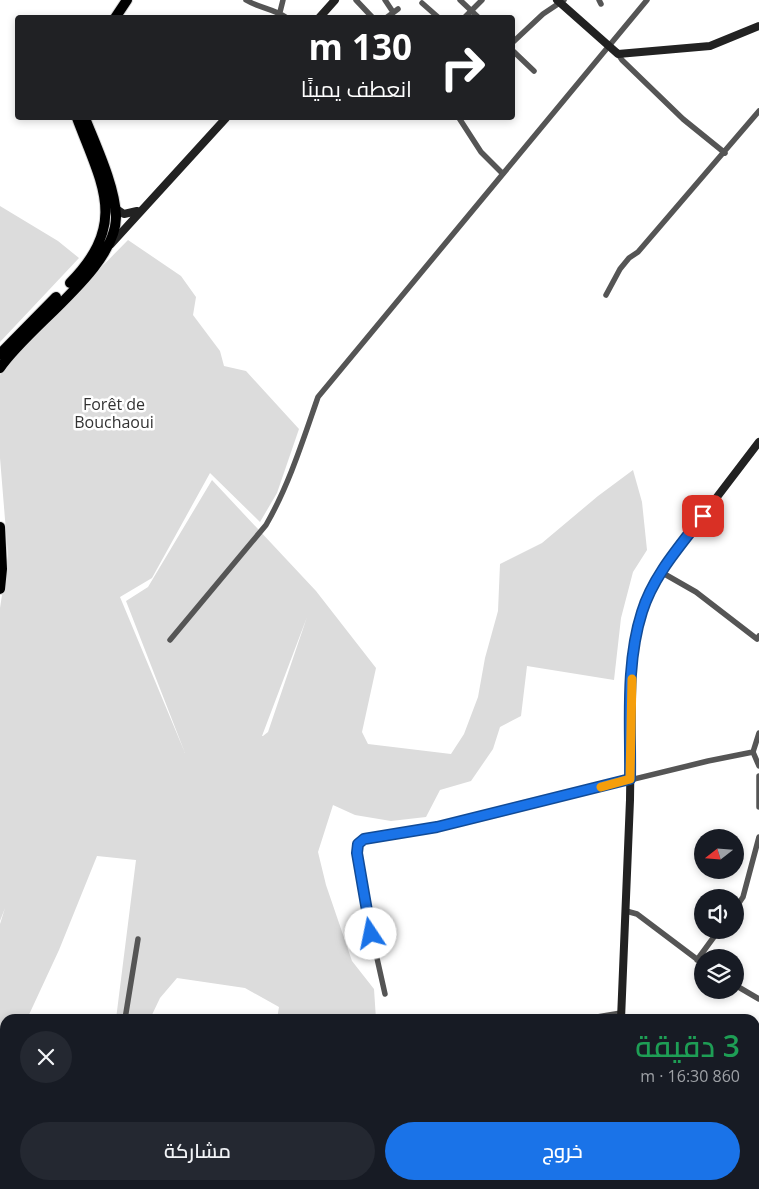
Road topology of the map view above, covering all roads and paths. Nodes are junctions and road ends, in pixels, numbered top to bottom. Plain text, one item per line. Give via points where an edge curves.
1 (120, 0) edge
2 (127, 0) edge
3 (246, 0) edge
4 (283, 0) edge
5 (335, 0) edge
6 (356, 0) edge
7 (385, 0) edge
8 (460, 0) edge
9 (482, 0) edge
10 (647, 0) edge
11 (560, 1) edge
12 (422, 3) dead end
13 (471, 10) junction
14 (280, 12) junction
15 (110, 15) edge
16 (118, 15) edge
17 (283, 15) edge
18 (321, 15) edge
19 (370, 15) edge
20 (390, 15) edge
21 (436, 15) edge
22 (467, 15) edge
23 (476, 15) edge
24 (759, 26) edge
25 (515, 40) edge
26 (609, 47) junction
27 (515, 53) edge
28 (618, 54) junction
29 (534, 70) dead end
30 (759, 111) edge
31 (78, 120) edge
32 (86, 120) edge
33 (224, 120) edge
34 (460, 120) edge
35 (725, 153) junction
36 (502, 174) junction
37 (147, 203) junction
38 (115, 208) junction
39 (109, 247) junction
40 (606, 295) dead end
41 (1, 353) edge
42 (0, 368) edge
43 (759, 442) edge
44 (0, 528) edge
45 (661, 572) junction
46 (0, 589) edge
47 (758, 639) edge
48 (170, 640) dead end
49 (759, 732) edge
50 (753, 752) junction
51 (759, 766) edge
52 (759, 776) edge
53 (630, 779) junction
54 (759, 807) edge
55 (759, 837) edge
56 (744, 893) edge
57 (626, 911) junction
58 (138, 940) dead end
59 (694, 957) edge
60 (744, 990) edge
61 (385, 994) dead end
62 (759, 999) edge
63 (126, 1014) edge
64 (621, 1014) edge

1 - 15 highway
2 - 16 highway
3 - 14 street via 258,7
4 - 14 street
5 - 18 main road
6 - 19 street
7 - 20 street via 395,11
8 - 13 street
9 - 13 street
10 - 26 street
11 - 25 street
11 - 26 main road
12 - 21 street
13 - 22 street
13 - 23 street
14 - 17 street
24 - 28 main road via 710,46
26 - 28 main road
26 - 36 street
27 - 29 street
28 - 35 street via 676,112
30 - 35 street
31 - 41 highway via 104,197 104,236 78,275
32 - 38 highway
33 - 37 main road
34 - 36 street
35 - 40 street via 638,252 629,258
36 - 48 street via 318,397 277,507 266,525
37 - 38 main road via 130,214 120,214
37 - 39 main road
38 - 39 highway via 115,227
39 - 42 highway via 89,273
43 - 45 main road
44 - 46 highway
45 - 47 street via 696,592
45 - 53 main road via 642,612 632,659
49 - 50 street
50 - 51 street
50 - 53 street
52 - 54 street
53 - 57 main road
53 - 61 street via 437,827 364,839 358,844 368,918
55 - 56 street
57 - 59 street via 636,914
57 - 64 main road
58 - 63 street
60 - 62 street

